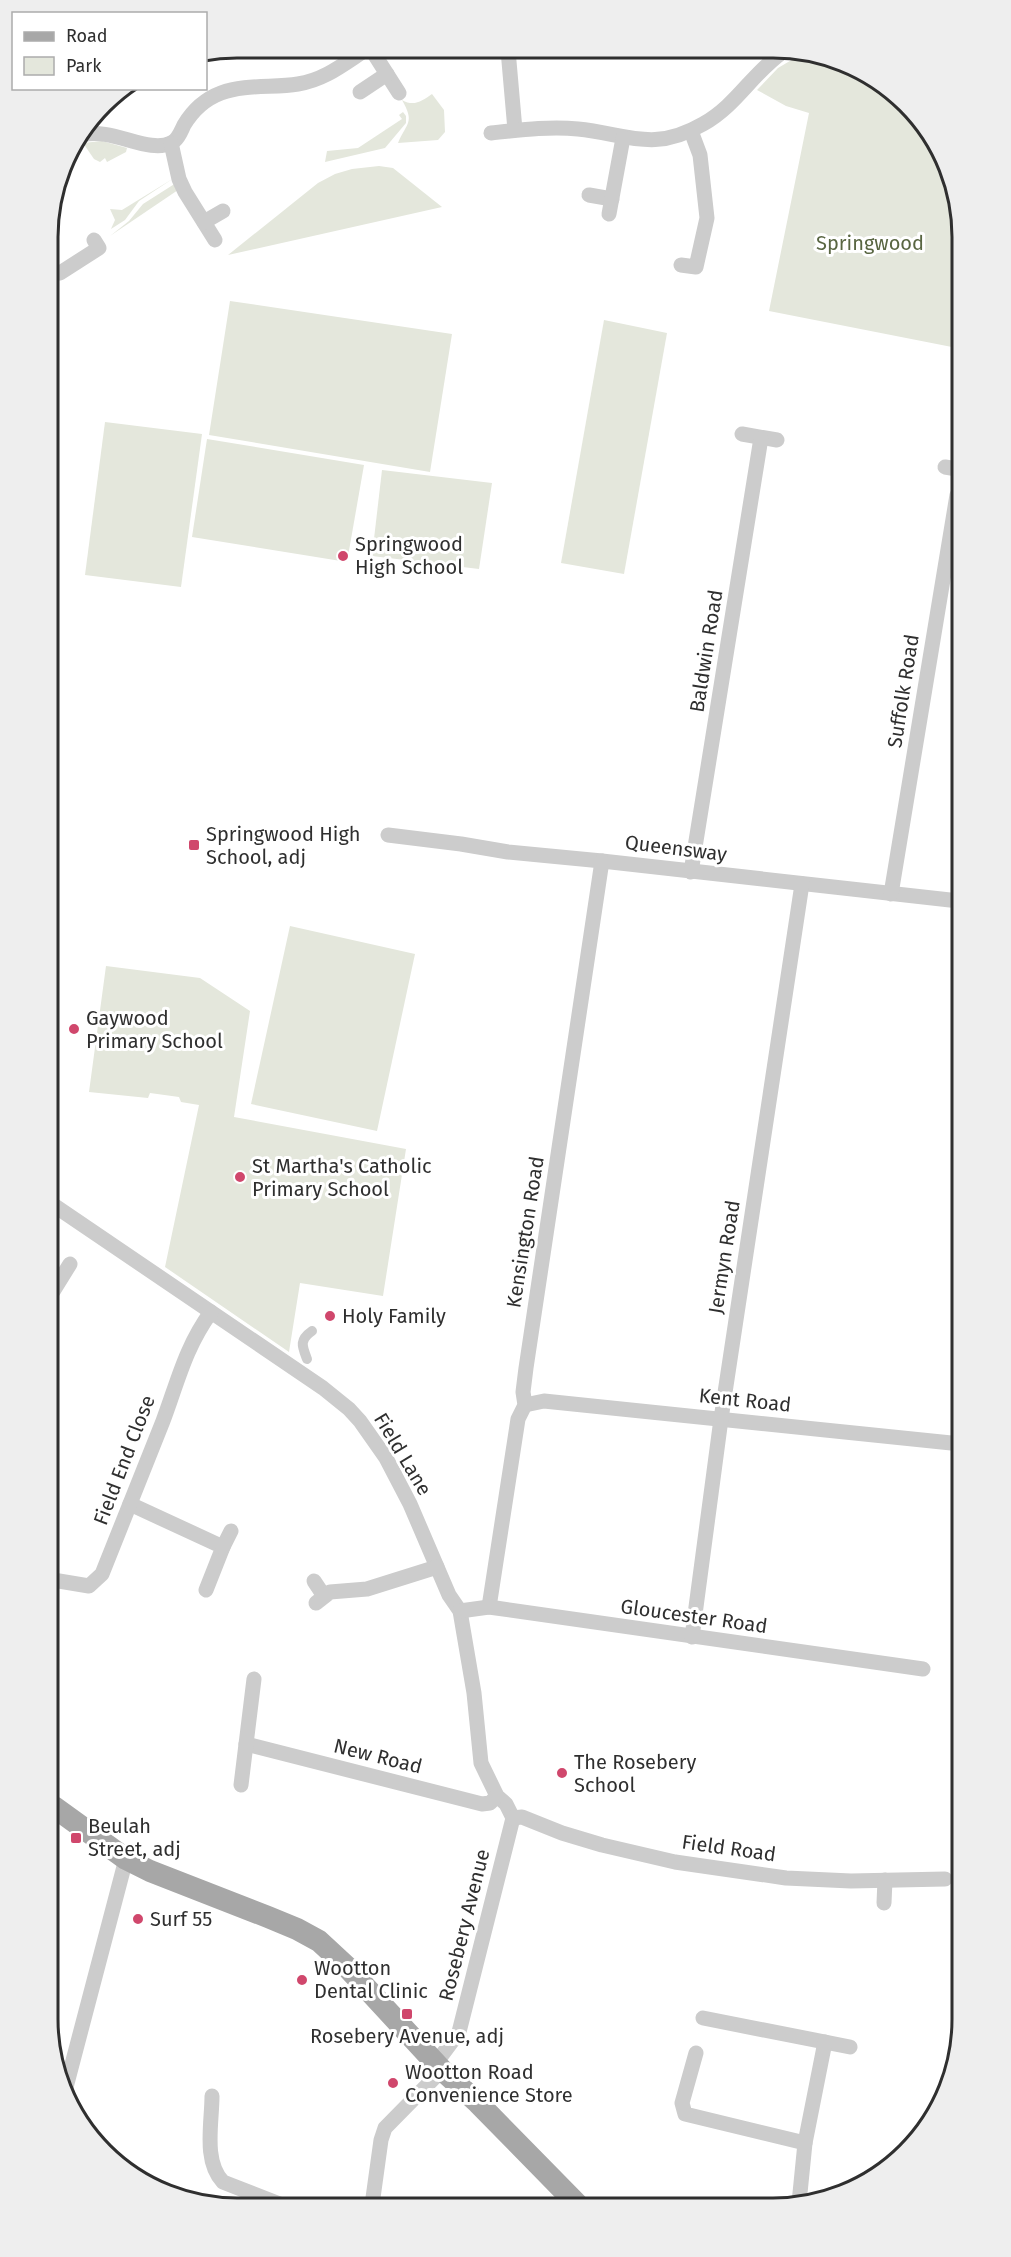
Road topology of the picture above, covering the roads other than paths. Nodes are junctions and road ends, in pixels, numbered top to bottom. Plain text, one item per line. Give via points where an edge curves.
1 (509, 58) edge
2 (775, 58) edge
3 (352, 59) edge
4 (377, 59) edge
5 (387, 74) junction
6 (360, 92) dead end
7 (399, 93) dead end
8 (515, 130) junction
9 (691, 131) junction
10 (491, 133) dead end
11 (91, 134) edge
12 (624, 138) junction
13 (171, 143) junction
14 (589, 195) dead end
15 (222, 211) dead end
16 (204, 222) junction
17 (94, 240) dead end
18 (215, 240) dead end
19 (695, 267) dead end
20 (59, 273) edge
21 (742, 434) dead end
22 (952, 525) edge
23 (388, 835) dead end
24 (603, 861) junction
25 (691, 872) junction
26 (802, 884) junction
27 (891, 894) junction
28 (952, 900) edge
29 (58, 1208) edge
30 (70, 1264) dead end
31 (58, 1283) edge
32 (210, 1312) junction
33 (312, 1331) dead end
34 (307, 1359) dead end
35 (525, 1405) junction
36 (721, 1419) junction
37 (952, 1443) edge
38 (130, 1504) junction
39 (231, 1531) dead end
40 (223, 1547) junction
41 (437, 1567) junction
42 (58, 1581) edge
43 (314, 1581) dead end
44 (206, 1590) dead end
45 (489, 1607) junction
46 (460, 1611) junction
47 (692, 1637) junction
48 (923, 1669) dead end
49 (254, 1679) dead end
50 (246, 1744) junction
51 (242, 1785) dead end
52 (497, 1796) junction
53 (58, 1810) edge
54 (513, 1818) junction
55 (126, 1859) junction
56 (945, 1879) dead end
57 (885, 1880) junction
58 (884, 1903) dead end
59 (703, 2018) dead end
60 (825, 2043) junction
61 (850, 2048) dead end
62 (696, 2054) dead end
63 (439, 2067) junction
64 (69, 2077) edge
65 (217, 2102) dead end
66 (805, 2143) junction
67 (801, 2196) edge
68 (264, 2198) edge
69 (373, 2198) edge
70 (571, 2198) edge

1 - 8 street
2 - 9 street via 729,106
3 - 13 street via 317,79 224,92 204,101
4 - 5 street
5 - 6 street
5 - 7 street
8 - 10 street
8 - 12 street via 578,129
9 - 12 street via 658,139
9 - 19 street via 700,155 707,218
11 - 13 street via 103,133 154,145
12 - 14 street via 610,207
13 - 16 street via 179,179
15 - 16 street
16 - 18 street
17 - 20 street via 99,248
21 - 25 street, Baldwin Road via 769,439
22 - 27 street, Suffolk Road
23 - 24 street, Queensway
24 - 25 street, Queensway
24 - 35 street, Kensington Road via 526,1368
25 - 26 street, Queensway
26 - 27 street, Queensway
26 - 36 street, Jermyn Road
27 - 28 street, Queensway
29 - 32 street, Field Lane
30 - 31 street
32 - 38 street, Field End Close via 187,1353
32 - 41 street, Field Lane via 322,1388 360,1421 405,1494
33 - 34 street via 303,1341
35 - 36 street, Kent Road via 544,1401
35 - 45 street, Kensington Road via 518,1419
36 - 37 street, Kent Road
36 - 47 street, Jermyn Road
38 - 40 street
38 - 42 street, Field End Close via 96,1581 89,1586
39 - 40 street
40 - 44 street
41 - 43 street via 367,1589 330,1592 320,1600
41 - 46 street, Field Lane
45 - 46 street, Gloucester Road
45 - 47 street, Gloucester Road
46 - 52 street, Field Lane via 481,1763
47 - 48 street, Gloucester Road
49 - 50 street
50 - 51 street
50 - 52 street, New Road via 482,1804
52 - 54 street
53 - 55 main road
54 - 57 street, Field Road via 522,1817 602,1845 675,1862 786,1878
54 - 63 street, Rosebery Avenue via 459,2032
55 - 63 main road via 319,1941
55 - 64 street
56 - 57 street, Field Road
57 - 58 street
59 - 60 street
60 - 61 street
60 - 66 street
62 - 66 street via 682,2103 685,2114
63 - 69 street, Rosebery Avenue via 385,2128
63 - 70 main road
65 - 68 street via 211,2156 216,2175 223,2182
66 - 67 street

